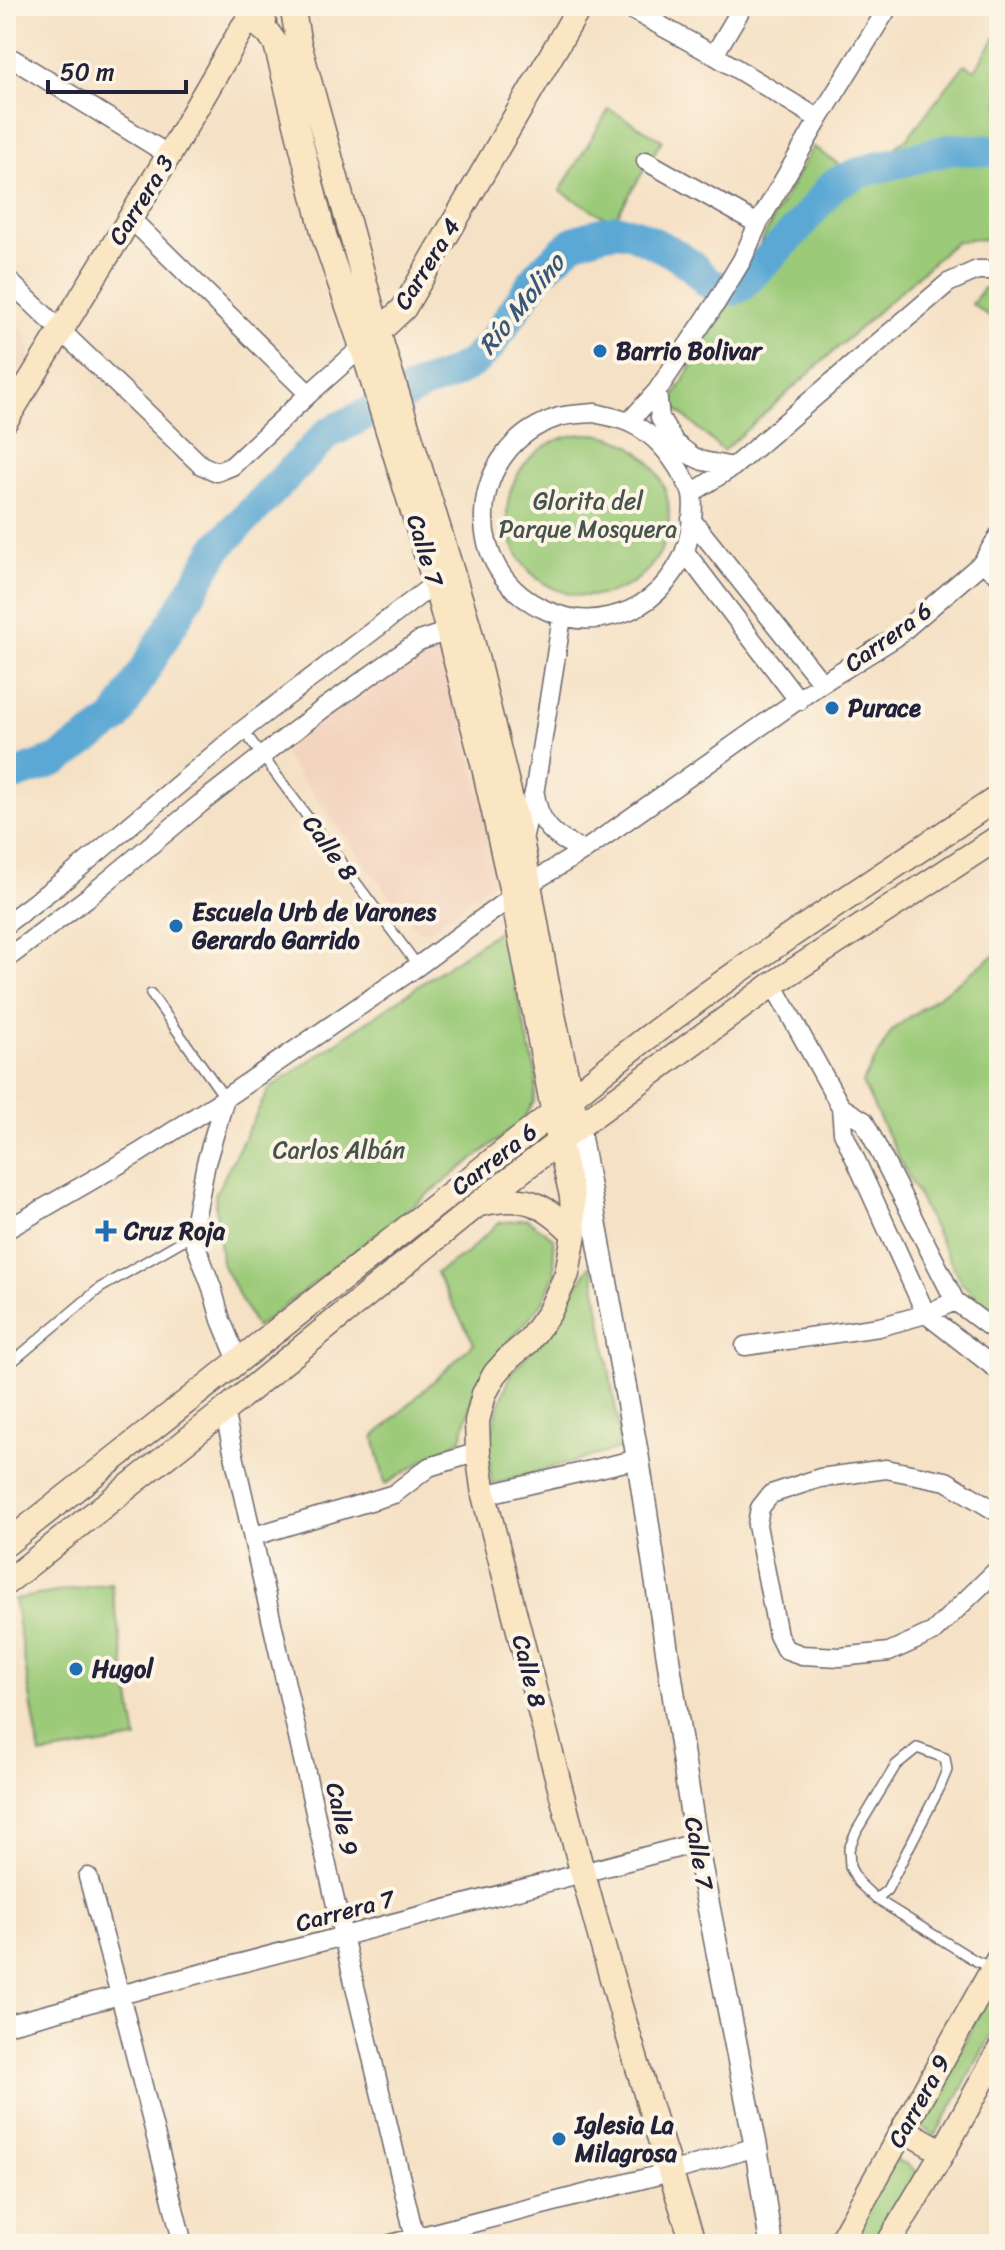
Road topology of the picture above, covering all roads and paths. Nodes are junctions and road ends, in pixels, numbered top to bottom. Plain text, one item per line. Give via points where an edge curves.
1 (580, 6) edge
2 (625, 6) edge
3 (743, 6) edge
4 (889, 6) edge
5 (252, 12) edge
6 (293, 17) edge
7 (714, 55) junction
8 (13, 59) dead end
9 (819, 119) junction
10 (169, 155) junction
11 (646, 161) dead end
12 (130, 218) junction
13 (758, 224) junction
14 (999, 270) edge
15 (6, 278) edge
16 (60, 330) junction
17 (372, 346) junction
18 (657, 391) junction
19 (309, 394) junction
20 (6, 420) edge
21 (629, 422) junction
22 (733, 467) junction
23 (692, 493) junction
24 (691, 519) junction
25 (999, 535) edge
26 (685, 552) junction
27 (982, 563) junction
28 (999, 575) edge
29 (444, 577) junction
30 (562, 617) junction
31 (458, 627) junction
32 (304, 683) junction
33 (822, 683) junction
34 (799, 701) junction
35 (324, 708) junction
36 (243, 730) junction
37 (263, 756) junction
38 (181, 782) junction
39 (535, 788) junction
40 (999, 797) edge
41 (200, 804) junction
42 (999, 837) edge
43 (522, 845) junction
44 (585, 850) junction
45 (521, 890) junction
46 (6, 924) edge
47 (6, 959) edge
48 (418, 966) junction
49 (773, 984) junction
50 (151, 994) dead end
51 (225, 1098) junction
52 (563, 1105) junction
53 (841, 1107) junction
54 (568, 1134) junction
55 (477, 1205) junction
56 (6, 1230) edge
57 (574, 1234) junction
58 (192, 1235) junction
59 (955, 1301) junction
60 (926, 1314) junction
61 (999, 1334) edge
62 (745, 1346) dead end
63 (238, 1361) junction
64 (6, 1367) edge
65 (999, 1371) edge
66 (224, 1411) junction
67 (478, 1452) junction
68 (638, 1459) junction
69 (484, 1495) junction
70 (999, 1513) edge
71 (254, 1536) junction
72 (6, 1544) edge
73 (999, 1568) edge
74 (6, 1583) edge
75 (696, 1843) junction
76 (582, 1875) junction
77 (88, 1877) dead end
78 (876, 1899) junction
79 (343, 1936) junction
80 (996, 1963) edge
81 (120, 1995) junction
82 (6, 2025) edge
83 (999, 2051) edge
84 (904, 2130) junction
85 (756, 2147) junction
86 (943, 2152) junction
87 (670, 2172) junction
88 (415, 2238) junction
89 (183, 2244) edge
90 (391, 2244) edge
91 (694, 2244) edge
92 (771, 2244) edge
93 (839, 2244) edge
94 (888, 2244) edge

1 - 17 main road, Carrera 4 via 404,308
2 - 7 street
3 - 7 street
4 - 9 street
5 - 6 main road
5 - 10 main road, Carrera 3
5 - 17 main road, Calle 7 via 276,44 325,239
6 - 17 main road, Calle 7
7 - 9 street
8 - 10 street
9 - 13 street
10 - 12 main road, Carrera 3
11 - 13 street
12 - 16 main road, Carrera 3
12 - 19 street
13 - 18 street via 716,303
14 - 22 street via 977,270 948,283
15 - 16 street
16 - 19 street, Carrera 4 via 201,465 217,472 232,466
16 - 20 main road, Carrera 3
17 - 19 street, Carrera 4
17 - 29 main road, Calle 7
18 - 21 street
18 - 22 street via 660,418 675,443 703,461
21 - 23 street via 654,437 674,459
21 - 30 street via 595,413 560,416 528,431 503,455 487,486 483,520 490,555 507,583 532,605
22 - 23 street
23 - 24 street
24 - 26 street
24 - 33 street
25 - 27 street, Carrera 6
26 - 30 street via 671,579 649,600 622,614 592,620
26 - 34 street
27 - 28 street
27 - 33 street, Carrera 6 via 896,637
29 - 31 main road, Calle 7
29 - 32 street
30 - 39 street
31 - 35 street via 419,641
31 - 43 main road, Calle 7
31 - 45 main road, Calle 7 via 483,763
32 - 35 street
32 - 36 street
33 - 34 street, Carrera 6
34 - 44 street, Carrera 6
35 - 37 street
36 - 37 lane, Calle 8
36 - 38 street
37 - 41 street
37 - 48 lane, Calle 8
38 - 41 street
38 - 46 street
39 - 43 street
39 - 44 street via 536,805 548,828
40 - 52 main road, Carrera 6 via 771,948
41 - 47 street
42 - 49 main road, Carrera 6
43 - 45 main road, Calle 7
44 - 45 street, Carrera 6
45 - 48 street, Carrera 6
45 - 52 main road, Calle 7
45 - 52 main road, Calle 7 via 550,1001
48 - 51 street, Carrera 6
49 - 53 street
49 - 54 main road, Carrera 6
50 - 51 lane
51 - 56 street, Carrera 6
51 - 58 street
52 - 54 main road, Calle 8
52 - 63 main road, Carrera 6
53 - 59 street via 864,1121
53 - 60 street via 843,1132
54 - 55 main road, Carrera 6
54 - 57 main road, Calle 8
54 - 68 street, Calle 7
55 - 57 main road via 504,1199 531,1202 555,1214
55 - 66 main road, Carrera 6
57 - 67 main road, Calle 8 via 567,1274 549,1313 484,1394 477,1421
58 - 63 street
58 - 64 lane via 100,1288
59 - 60 street
59 - 61 street
60 - 62 street via 879,1327
60 - 65 street
63 - 72 main road, Carrera 6
66 - 71 street, Calle 9
66 - 74 main road, Carrera 6
67 - 69 main road, Calle 8
67 - 71 street via 429,1467 394,1494
68 - 69 street
68 - 75 street, Calle 7
69 - 76 main road, Calle 8
70 - 73 street via 946,1481 886,1469 820,1478 771,1494 760,1508 757,1525 778,1635 785,1649 802,1655 889,1652 933,1632
71 - 79 street, Calle 9
75 - 76 street, Carrera 7
75 - 85 street, Calle 7
76 - 79 street, Carrera 7
76 - 87 main road, Calle 8
77 - 81 street
78 - 78 lane via 850,1867 849,1849 857,1830 896,1765 917,1748 945,1758 947,1770 940,1787 887,1890
78 - 80 lane via 976,1961
79 - 81 street, Carrera 7
79 - 88 street, Calle 9
80 - 84 main road, Carrera 9
81 - 82 street, Carrera 7
81 - 89 street
83 - 86 main road, Carrera 9
84 - 86 main road
84 - 93 main road, Carrera 9
85 - 87 street
85 - 92 street, Calle 7
86 - 94 main road, Carrera 9
87 - 88 street
87 - 91 main road, Calle 8
88 - 90 street

